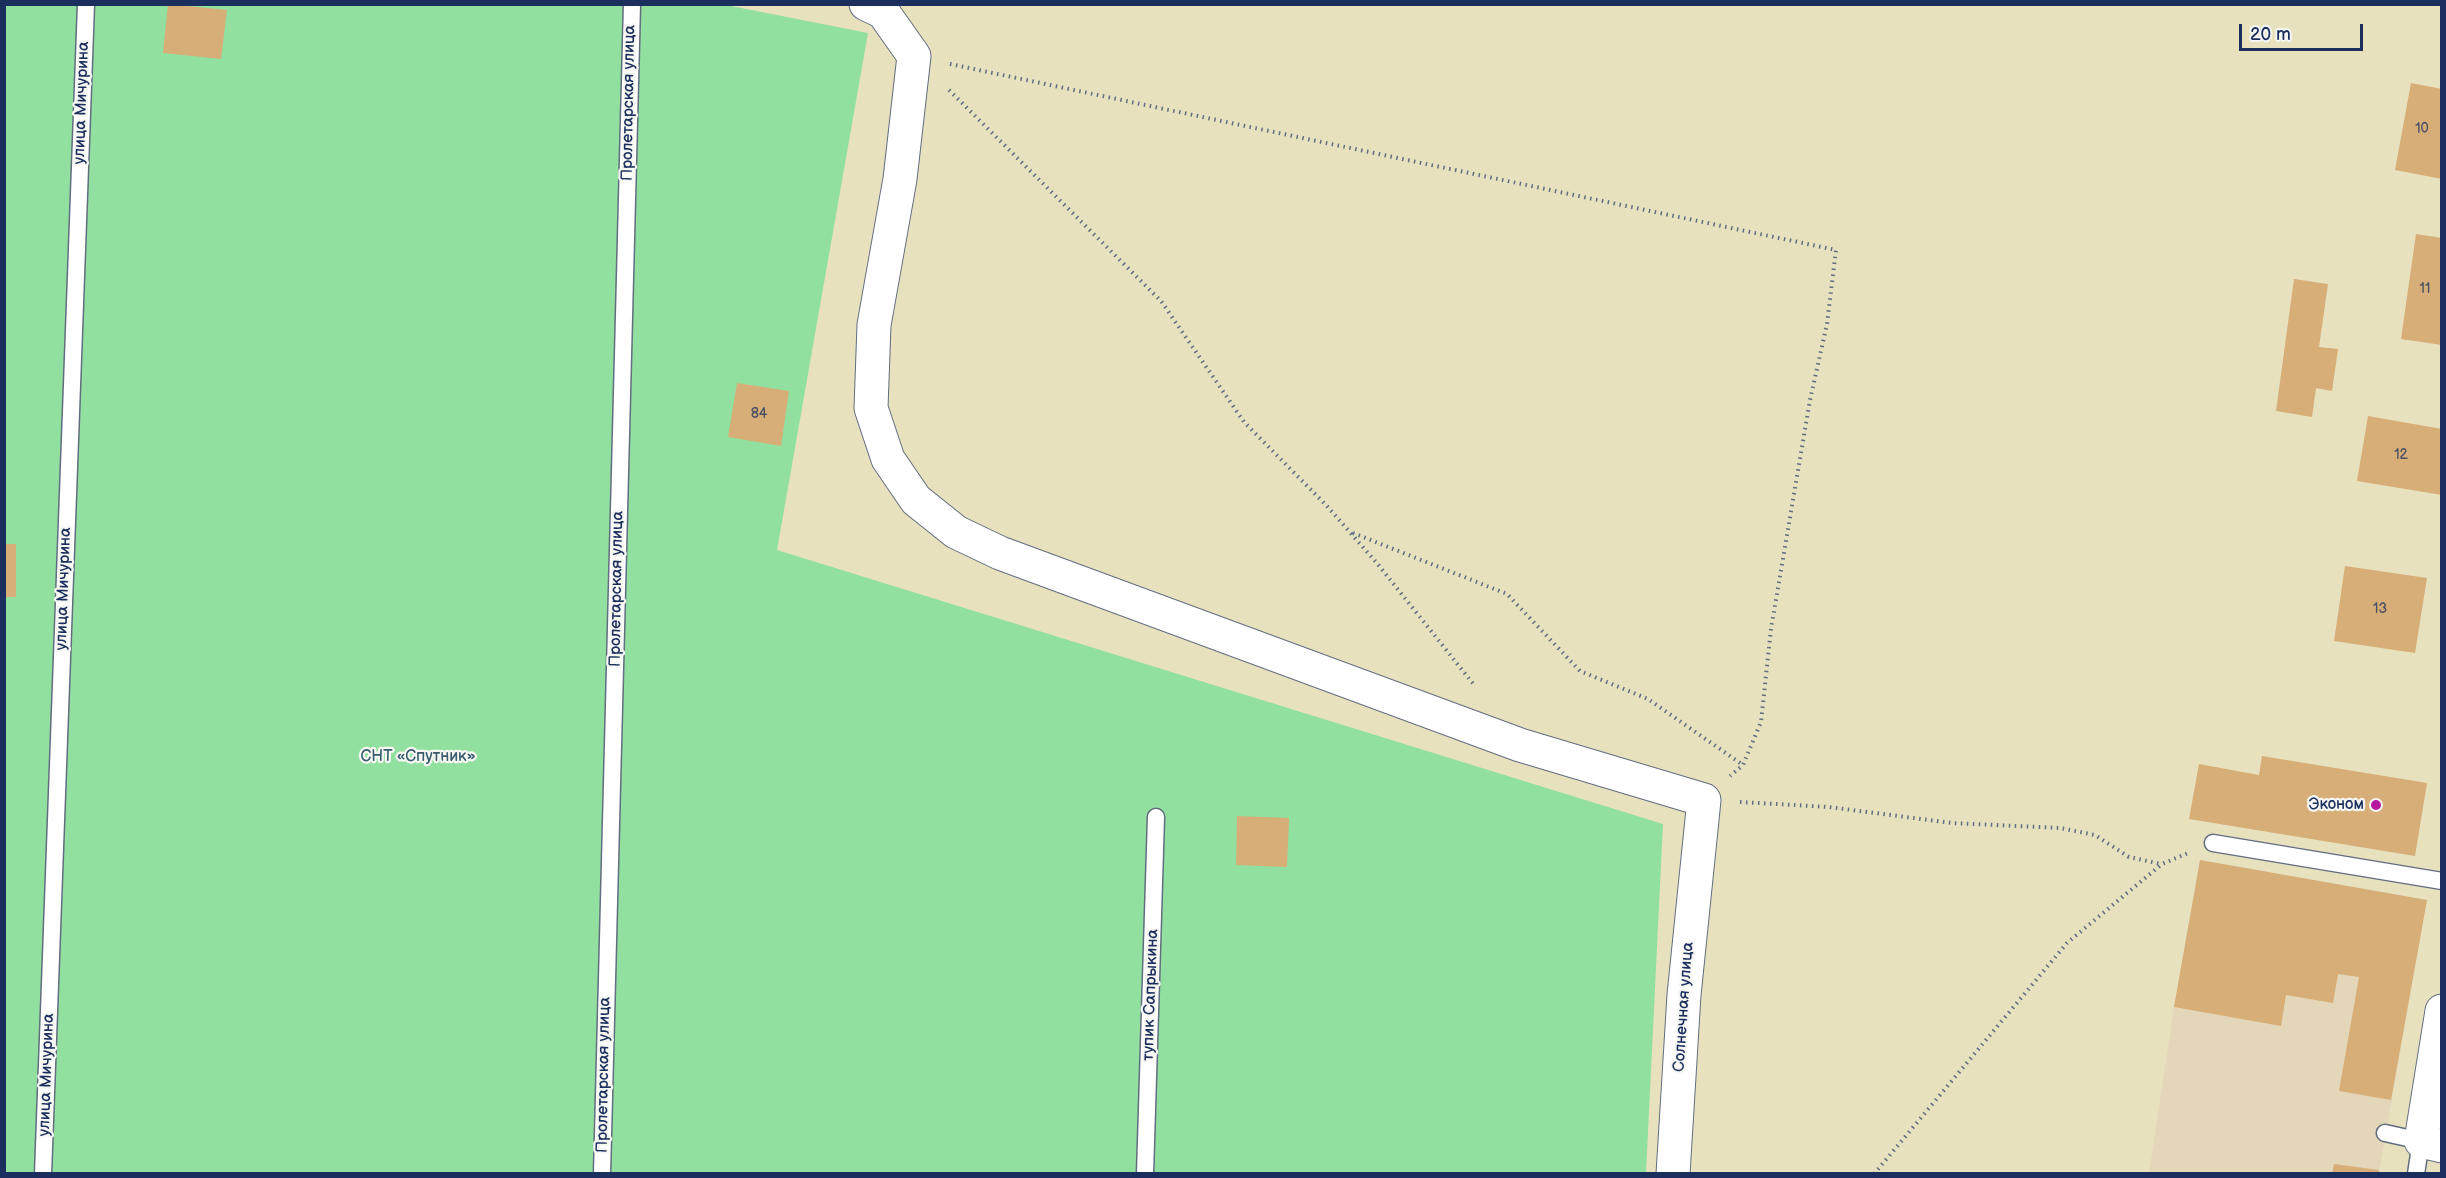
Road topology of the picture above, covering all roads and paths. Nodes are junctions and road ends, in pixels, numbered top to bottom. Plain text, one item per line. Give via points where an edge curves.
1 (86, 4) edge
2 (632, 4) edge
3 (866, 4) edge
4 (914, 57) junction
5 (1350, 532) junction
6 (1479, 692) dead end
7 (1743, 765) junction
8 (1704, 800) junction
9 (1156, 818) dead end
10 (2213, 843) dead end
11 (2442, 881) edge
12 (2442, 1011) edge
13 (2385, 1133) dead end
14 (2431, 1143) edge
15 (43, 1173) edge
16 (602, 1173) edge
17 (1145, 1173) edge
18 (1673, 1173) edge
19 (1874, 1173) edge
20 (2416, 1173) edge

1 - 15 lane, улица Мичурина
2 - 16 lane, Пролетарская улица
3 - 4 street via 883,12
4 - 5 path via 1161,301 1244,422
4 - 7 path via 1836,249 1827,324 1771,629 1761,722
4 - 8 street via 900,179 874,325 871,408 888,459 916,500 956,532 1000,553 1520,745
5 - 6 path
5 - 7 path via 1507,594 1580,671 1648,699
7 - 8 path
8 - 18 street, Солнечная улица via 1684,995
8 - 19 path via 1829,807 1952,823 2060,828 2095,835 2129,857 2162,864 2067,943
9 - 17 lane, тупик Сапрыкина
10 - 11 lane
12 - 14 street
13 - 14 lane
14 - 20 lane

